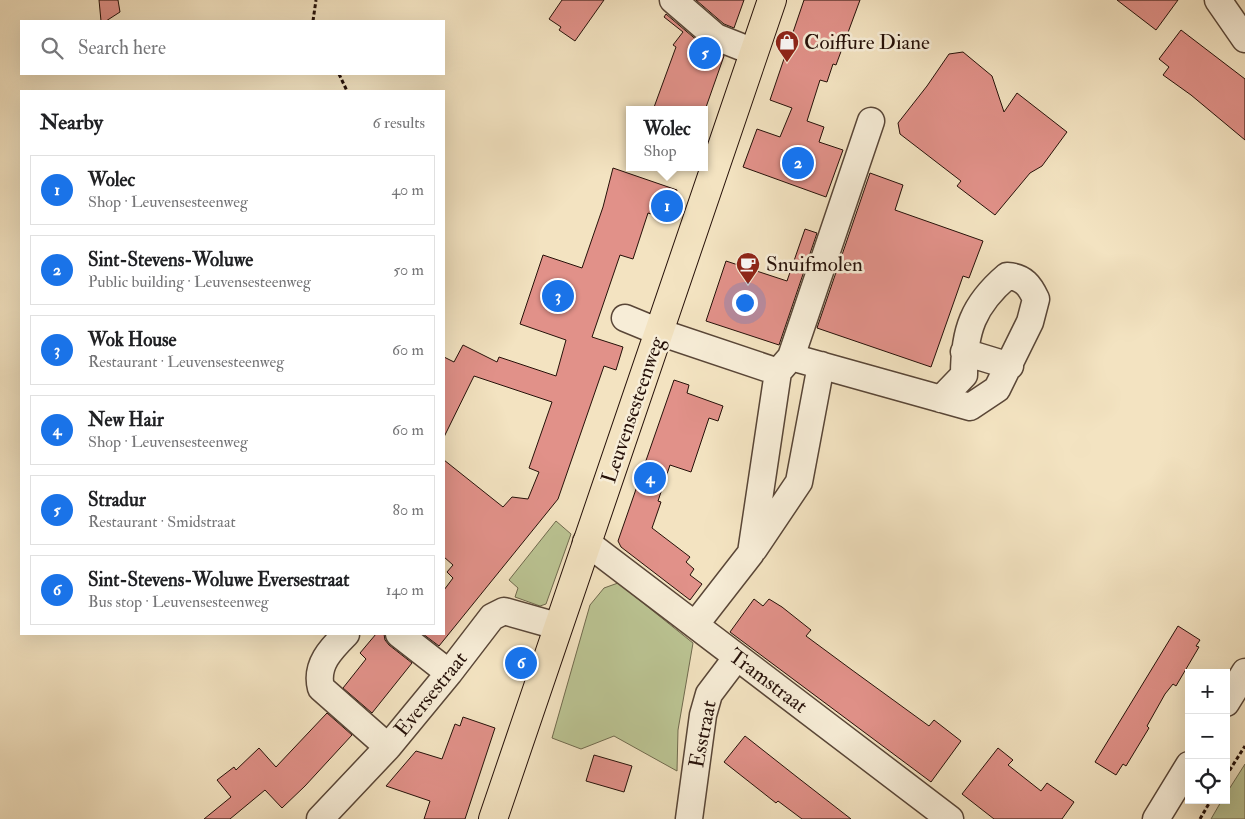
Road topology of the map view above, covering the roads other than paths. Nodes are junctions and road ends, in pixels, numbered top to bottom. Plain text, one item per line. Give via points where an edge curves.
1 (673, 0) edge
2 (772, 0) edge
3 (1218, 0) edge
4 (1245, 39) edge
5 (754, 52) junction
6 (871, 121) dead end
7 (625, 318) dead end
8 (660, 332) junction
9 (964, 352) junction
10 (785, 364) junction
11 (821, 365) junction
12 (1010, 366) junction
13 (941, 399) junction
14 (586, 542) junction
15 (751, 553) junction
16 (695, 625) junction
17 (557, 626) junction
18 (345, 635) edge
19 (400, 635) edge
20 (737, 657) junction
21 (1245, 672) edge
22 (449, 673) junction
23 (1230, 696) edge
24 (388, 747) junction
25 (1185, 772) edge
26 (320, 819) edge
27 (493, 819) edge
28 (689, 819) edge
29 (950, 819) edge
30 (1156, 819) edge

1 - 5 street via 716,37
2 - 5 main road, Leuvensesteenweg
3 - 4 street
5 - 8 main road, Leuvensesteenweg
6 - 10 street
7 - 8 street
8 - 10 street
8 - 14 main road, Leuvensesteenweg
9 - 12 street
9 - 12 street via 977,310 991,290 1007,276 1015,276 1023,279 1036,299 1030,322
9 - 13 street via 964,375
10 - 11 street
10 - 15 street
11 - 13 street
11 - 15 street via 799,482
12 - 13 street via 997,389 970,407
14 - 16 street, Tramstraat
14 - 17 main road, Leuvensesteenweg
15 - 16 street
16 - 20 street, Tramstraat
17 - 22 street, Eversestraat via 504,611 492,617
17 - 27 main road, Leuvensesteenweg
18 - 24 street via 328,652 318,676 321,688
19 - 22 street
20 - 28 street, Esstraat via 709,694
20 - 29 street, Tramstraat
21 - 23 street
22 - 24 street, Eversestraat
24 - 26 street, Eversestraat
25 - 30 street

